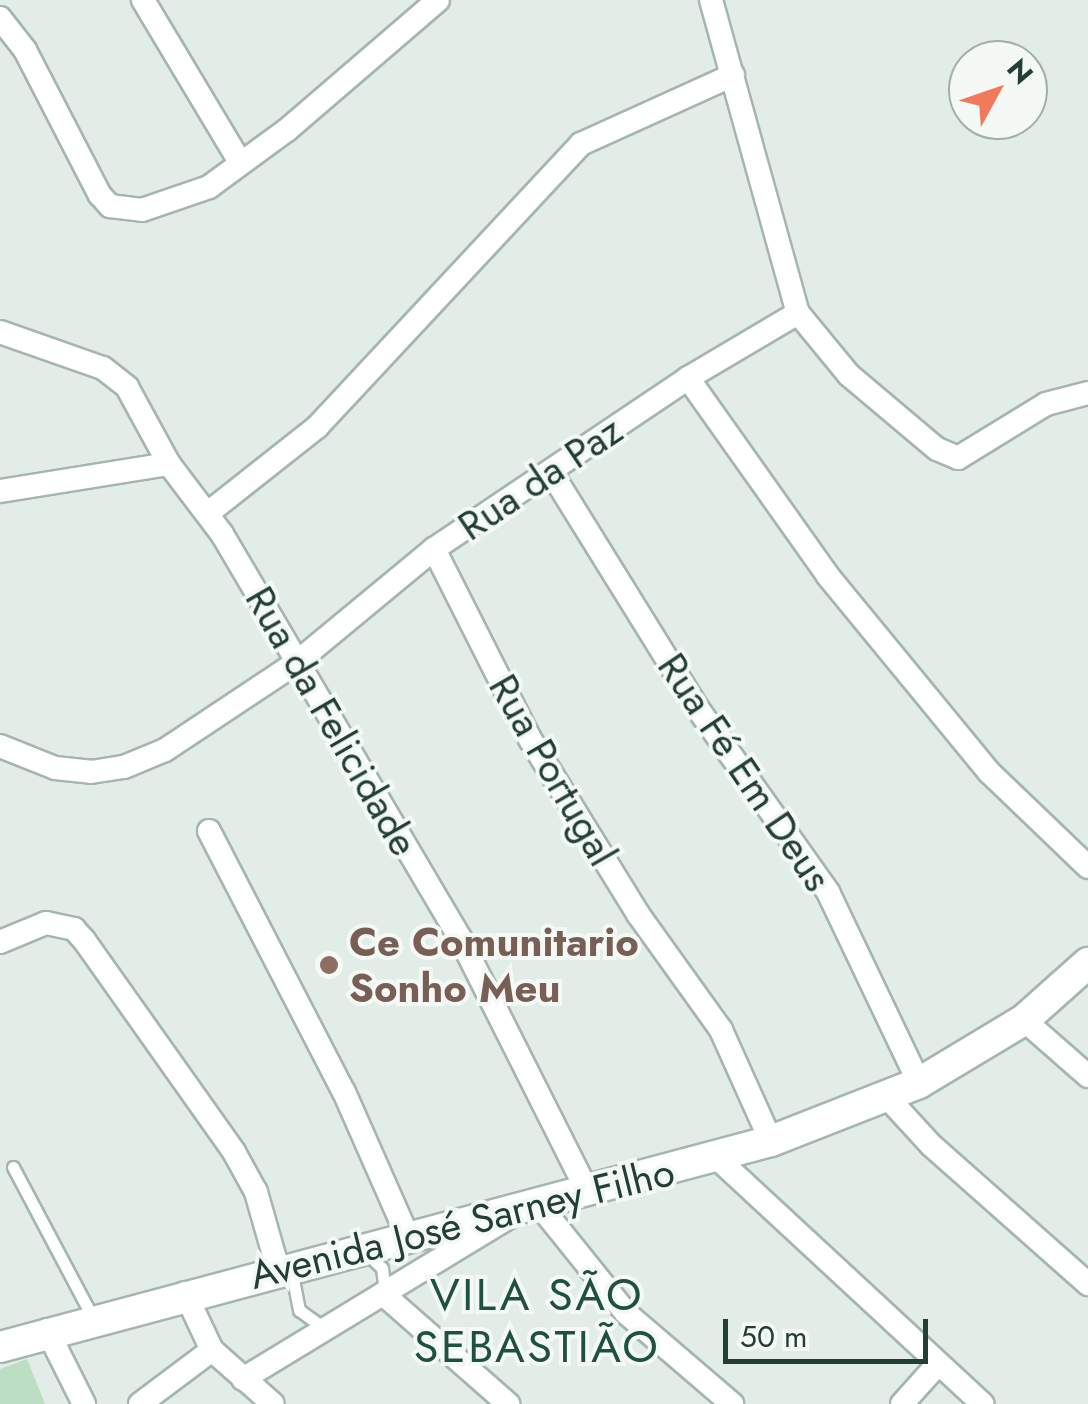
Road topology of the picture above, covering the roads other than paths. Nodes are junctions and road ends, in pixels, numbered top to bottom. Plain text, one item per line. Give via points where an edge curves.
1 (142, 0) edge
2 (438, 0) edge
3 (711, 0) edge
4 (0, 18) edge
5 (733, 75) junction
6 (240, 162) junction
7 (798, 312) junction
8 (0, 332) edge
9 (688, 378) junction
10 (1088, 393) edge
11 (168, 464) junction
12 (552, 472) junction
13 (0, 490) edge
14 (208, 513) junction
15 (434, 549) junction
16 (296, 662) junction
17 (0, 746) edge
18 (208, 831) dead end
19 (1088, 866) edge
20 (0, 942) edge
21 (1088, 963) edge
22 (1024, 1020) junction
23 (1088, 1076) edge
24 (919, 1083) junction
25 (888, 1097) junction
26 (771, 1140) junction
27 (716, 1158) junction
28 (13, 1167) dead end
29 (586, 1190) junction
30 (536, 1201) junction
31 (407, 1235) junction
32 (356, 1249) junction
33 (287, 1267) junction
34 (1088, 1284) edge
35 (185, 1294) junction
36 (383, 1294) junction
37 (93, 1318) junction
38 (325, 1329) junction
39 (47, 1330) junction
40 (0, 1347) edge
41 (212, 1350) junction
42 (937, 1365) junction
43 (243, 1379) junction
44 (84, 1404) edge
45 (140, 1404) edge
46 (272, 1404) edge
47 (508, 1404) edge
48 (732, 1404) edge
49 (902, 1404) edge
50 (983, 1404) edge

1 - 6 street
2 - 6 street via 299,121
3 - 5 street
4 - 6 street via 26,50 110,206 160,206 209,187
5 - 7 street
5 - 14 street via 580,144 317,427
7 - 9 street, Rua da Paz
7 - 10 street via 849,376 952,457 977,451 1046,404
8 - 11 street, Rua da Felicidade via 103,368 127,387
9 - 12 street, Rua da Paz
9 - 19 street via 828,576 914,682 988,772
11 - 13 street
11 - 14 street, Rua da Felicidade
12 - 15 street, Rua da Paz
12 - 24 street, Rua Fé Em Deus via 696,706 828,892
14 - 16 street, Rua da Felicidade
15 - 16 street, Rua da Paz
15 - 26 street, Rua Portugal via 530,739 638,914 721,1030
16 - 17 street, Rua da Paz via 165,750 124,767 55,768
16 - 29 street, Rua da Felicidade via 460,938
18 - 31 street via 344,1092
20 - 33 street via 46,922 74,928 234,1152
21 - 22 main road, Avenida José Sarney Filho
22 - 23 street
22 - 24 main road, Avenida José Sarney Filho
24 - 25 main road, Avenida José Sarney Filho
25 - 26 main road, Avenida José Sarney Filho
25 - 34 street via 931,1145
26 - 27 main road, Avenida José Sarney Filho
27 - 29 main road, Avenida José Sarney Filho
27 - 42 street
28 - 37 lane
29 - 30 main road, Avenida José Sarney Filho
30 - 31 main road, Avenida José Sarney Filho
30 - 36 street
30 - 48 street via 626,1313
31 - 32 main road, Avenida José Sarney Filho
32 - 33 main road, Avenida José Sarney Filho
32 - 36 lane via 382,1268
33 - 35 main road, Avenida José Sarney Filho
33 - 38 lane via 295,1302
35 - 37 main road, Avenida José Sarney Filho
35 - 41 street
36 - 38 street
36 - 47 street
37 - 39 main road, Avenida José Sarney Filho
38 - 43 street
39 - 40 main road, Avenida José Sarney Filho
39 - 44 street
41 - 43 street
41 - 45 street
42 - 49 street
42 - 50 street
43 - 46 street

